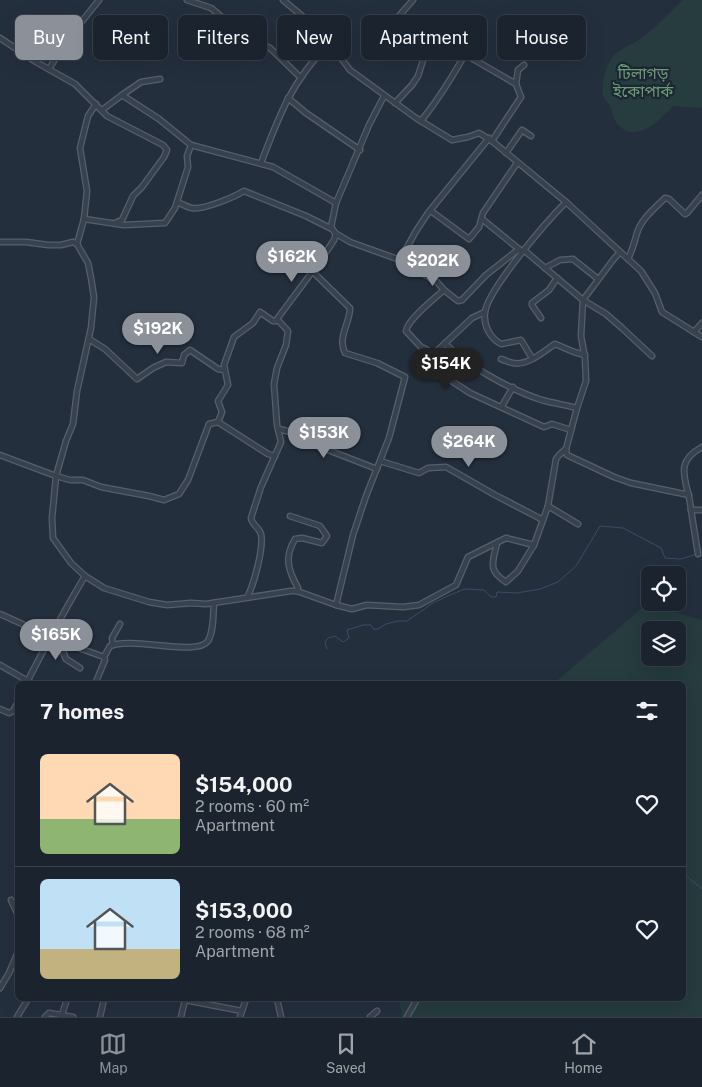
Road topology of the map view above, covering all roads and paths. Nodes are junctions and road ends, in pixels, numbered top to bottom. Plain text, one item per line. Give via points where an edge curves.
1 (99, 0) edge
2 (187, 0) edge
3 (283, 0) edge
4 (412, 0) edge
5 (301, 15) edge
6 (0, 38) edge
7 (314, 60) edge
8 (342, 60) edge
9 (463, 60) edge
10 (475, 60) edge
11 (524, 65) dead end
12 (49, 69) junction
13 (300, 77) junction
14 (160, 79) dead end
15 (516, 84) junction
16 (122, 95) junction
17 (384, 96) junction
18 (288, 98) junction
19 (395, 103) junction
20 (96, 104) junction
21 (102, 110) junction
22 (421, 121) junction
23 (531, 136) dead end
24 (491, 140) junction
25 (191, 145) junction
26 (360, 150) junction
27 (506, 153) junction
28 (261, 163) junction
29 (517, 163) junction
30 (702, 195) edge
31 (178, 202) junction
32 (566, 202) junction
33 (336, 203) junction
34 (430, 211) junction
35 (84, 219) junction
36 (482, 219) junction
37 (116, 223) junction
38 (334, 231) junction
39 (0, 242) edge
40 (77, 244) junction
41 (518, 248) junction
42 (524, 251) junction
43 (620, 252) junction
44 (628, 259) junction
45 (400, 260) junction
46 (545, 268) junction
47 (313, 272) junction
48 (557, 278) junction
49 (598, 279) junction
50 (444, 290) junction
51 (583, 300) junction
52 (485, 312) junction
53 (540, 318) dead end
54 (277, 321) junction
55 (702, 323) edge
56 (694, 332) junction
57 (702, 337) edge
58 (89, 340) junction
59 (445, 343) junction
60 (433, 354) junction
61 (585, 355) junction
62 (652, 356) dead end
63 (532, 358) junction
64 (501, 359) dead end
65 (224, 370) junction
66 (512, 387) junction
67 (502, 406) junction
68 (577, 408) junction
69 (218, 422) junction
70 (279, 429) junction
71 (571, 430) junction
72 (702, 447) edge
73 (566, 449) junction
74 (0, 455) edge
75 (275, 456) junction
76 (380, 461) junction
77 (377, 469) junction
78 (56, 476) junction
79 (689, 496) junction
80 (548, 506) junction
81 (691, 510) junction
82 (702, 510) edge
83 (290, 516) dead end
84 (543, 520) junction
85 (578, 524) dead end
86 (497, 543) junction
87 (534, 545) junction
88 (698, 554) dead end
89 (85, 576) junction
90 (297, 592) junction
91 (248, 596) junction
92 (214, 603) junction
93 (336, 605) junction
94 (0, 614) edge
95 (120, 624) dead end
96 (51, 638) junction
97 (68, 642) junction
98 (113, 645) junction
99 (104, 657) junction
100 (0, 665) edge
101 (80, 668) dead end
102 (26, 681) edge
103 (30, 681) edge
104 (95, 681) edge
105 (15, 707) edge
106 (0, 709) edge
107 (11, 900) dead end
108 (15, 909) edge
109 (15, 958) edge
110 (12, 965) junction
111 (15, 966) edge
112 (0, 988) edge
113 (27, 1001) edge
114 (66, 1001) edge
115 (104, 1001) edge
116 (185, 1001) edge
117 (194, 1001) edge
118 (245, 1001) edge
119 (277, 1001) edge
120 (416, 1001) edge
121 (242, 1011) junction
122 (377, 1011) dead end
123 (62, 1015) junction
124 (17, 1017) edge
125 (45, 1017) edge
126 (73, 1017) edge
127 (100, 1017) edge
128 (181, 1017) edge
129 (240, 1017) edge
130 (281, 1017) edge
131 (370, 1017) edge
132 (407, 1017) edge

1 - 12 street
2 - 13 street via 211,8 246,37 270,48
3 - 5 street
4 - 19 street via 398,17 426,51 418,76
6 - 12 street
7 - 13 street
8 - 17 street
9 - 22 street
10 - 15 street
11 - 15 street via 518,70
12 - 20 street via 75,84
13 - 18 street
14 - 16 street via 141,82
15 - 24 street via 521,97
16 - 21 street
16 - 25 street via 159,118
17 - 19 street
17 - 26 street
18 - 26 street
18 - 28 street
19 - 22 street
20 - 21 street
20 - 35 street via 88,116 80,148 87,191
21 - 37 street via 107,116 164,145 167,150 133,196 122,220
22 - 24 street via 452,140 479,133
23 - 27 street via 522,130
24 - 27 street
24 - 34 street
25 - 28 street
25 - 31 street
26 - 33 street
27 - 29 street
28 - 33 street
29 - 32 street
29 - 36 street via 482,213
30 - 44 street via 685,214 665,198 643,220
31 - 37 street via 165,223
31 - 38 street via 192,208 204,207 232,199 244,190
32 - 42 street
32 - 43 street
33 - 38 street
34 - 36 street via 469,239
34 - 45 street
35 - 37 street
35 - 40 street
36 - 41 street
38 - 45 street via 350,242
38 - 47 street via 334,240
39 - 40 street
40 - 58 street via 88,263 94,297
41 - 42 street
41 - 50 street via 462,300 458,302
42 - 46 street
42 - 52 street via 493,294
43 - 44 street
43 - 49 street
44 - 56 street via 641,271 662,312
45 - 50 street via 421,270
46 - 48 street
46 - 49 street via 560,260 573,259
47 - 54 street
47 - 76 street via 350,308 343,333 345,353 377,363 405,377
48 - 51 street
48 - 53 street via 549,290 532,303
49 - 51 street
50 - 60 street via 408,323 406,331
51 - 61 street via 581,336
51 - 62 street via 606,314
52 - 59 street via 472,318
52 - 63 street via 486,325 495,341 501,344 521,340
54 - 65 street via 260,312 253,323 234,336
54 - 70 street via 288,331 274,384
55 - 56 street
56 - 57 street
58 - 65 street via 105,349 137,379 158,365 182,362 184,354 190,350
58 - 78 street via 73,424
59 - 60 street
59 - 66 street via 478,370
60 - 67 street via 424,363 470,393
61 - 63 street via 555,344
61 - 68 street via 586,382
63 - 64 street via 514,364
65 - 69 street via 228,385 218,401 222,412
66 - 67 street
66 - 68 street via 543,400
67 - 71 street via 544,427 552,424
68 - 71 street
69 - 75 street
69 - 78 street via 209,424 188,480 179,494 164,500
70 - 75 street via 281,442
70 - 77 street
71 - 73 street
72 - 79 street via 692,452 686,461 684,477
73 - 79 street via 567,455 614,477
73 - 80 street via 556,460
74 - 78 street
75 - 91 street via 251,518 260,532 261,543 255,579
76 - 77 street
76 - 84 street via 419,472 446,467
77 - 93 street via 354,534
78 - 89 street via 53,538
79 - 81 street
80 - 84 street
80 - 85 street
81 - 82 street
81 - 88 street
83 - 90 street via 320,526 327,536 322,543 295,539 288,551 289,570
84 - 87 street
86 - 87 street via 506,538
86 - 87 street via 492,568 506,582 518,571
86 - 93 street via 468,558 456,585 419,604 403,607 367,605 352,609
89 - 92 street via 104,588 149,602 167,605
89 - 96 street
90 - 91 street
90 - 93 street
91 - 92 street
92 - 98 street via 208,640 203,645 183,648 149,643
94 - 96 street
95 - 98 street via 112,638
96 - 97 street
96 - 103 street
97 - 99 street
97 - 101 street via 64,652 66,659
98 - 99 street
99 - 104 street
100 - 102 street
105 - 106 street via 9,713
107 - 108 street
109 - 110 street
110 - 111 street
110 - 112 street
113 - 124 street
114 - 123 street
115 - 127 street
116 - 128 street
117 - 121 street
118 - 121 street
119 - 130 street
120 - 132 street
121 - 129 street
122 - 131 street
123 - 125 street via 49,1013
123 - 126 street

